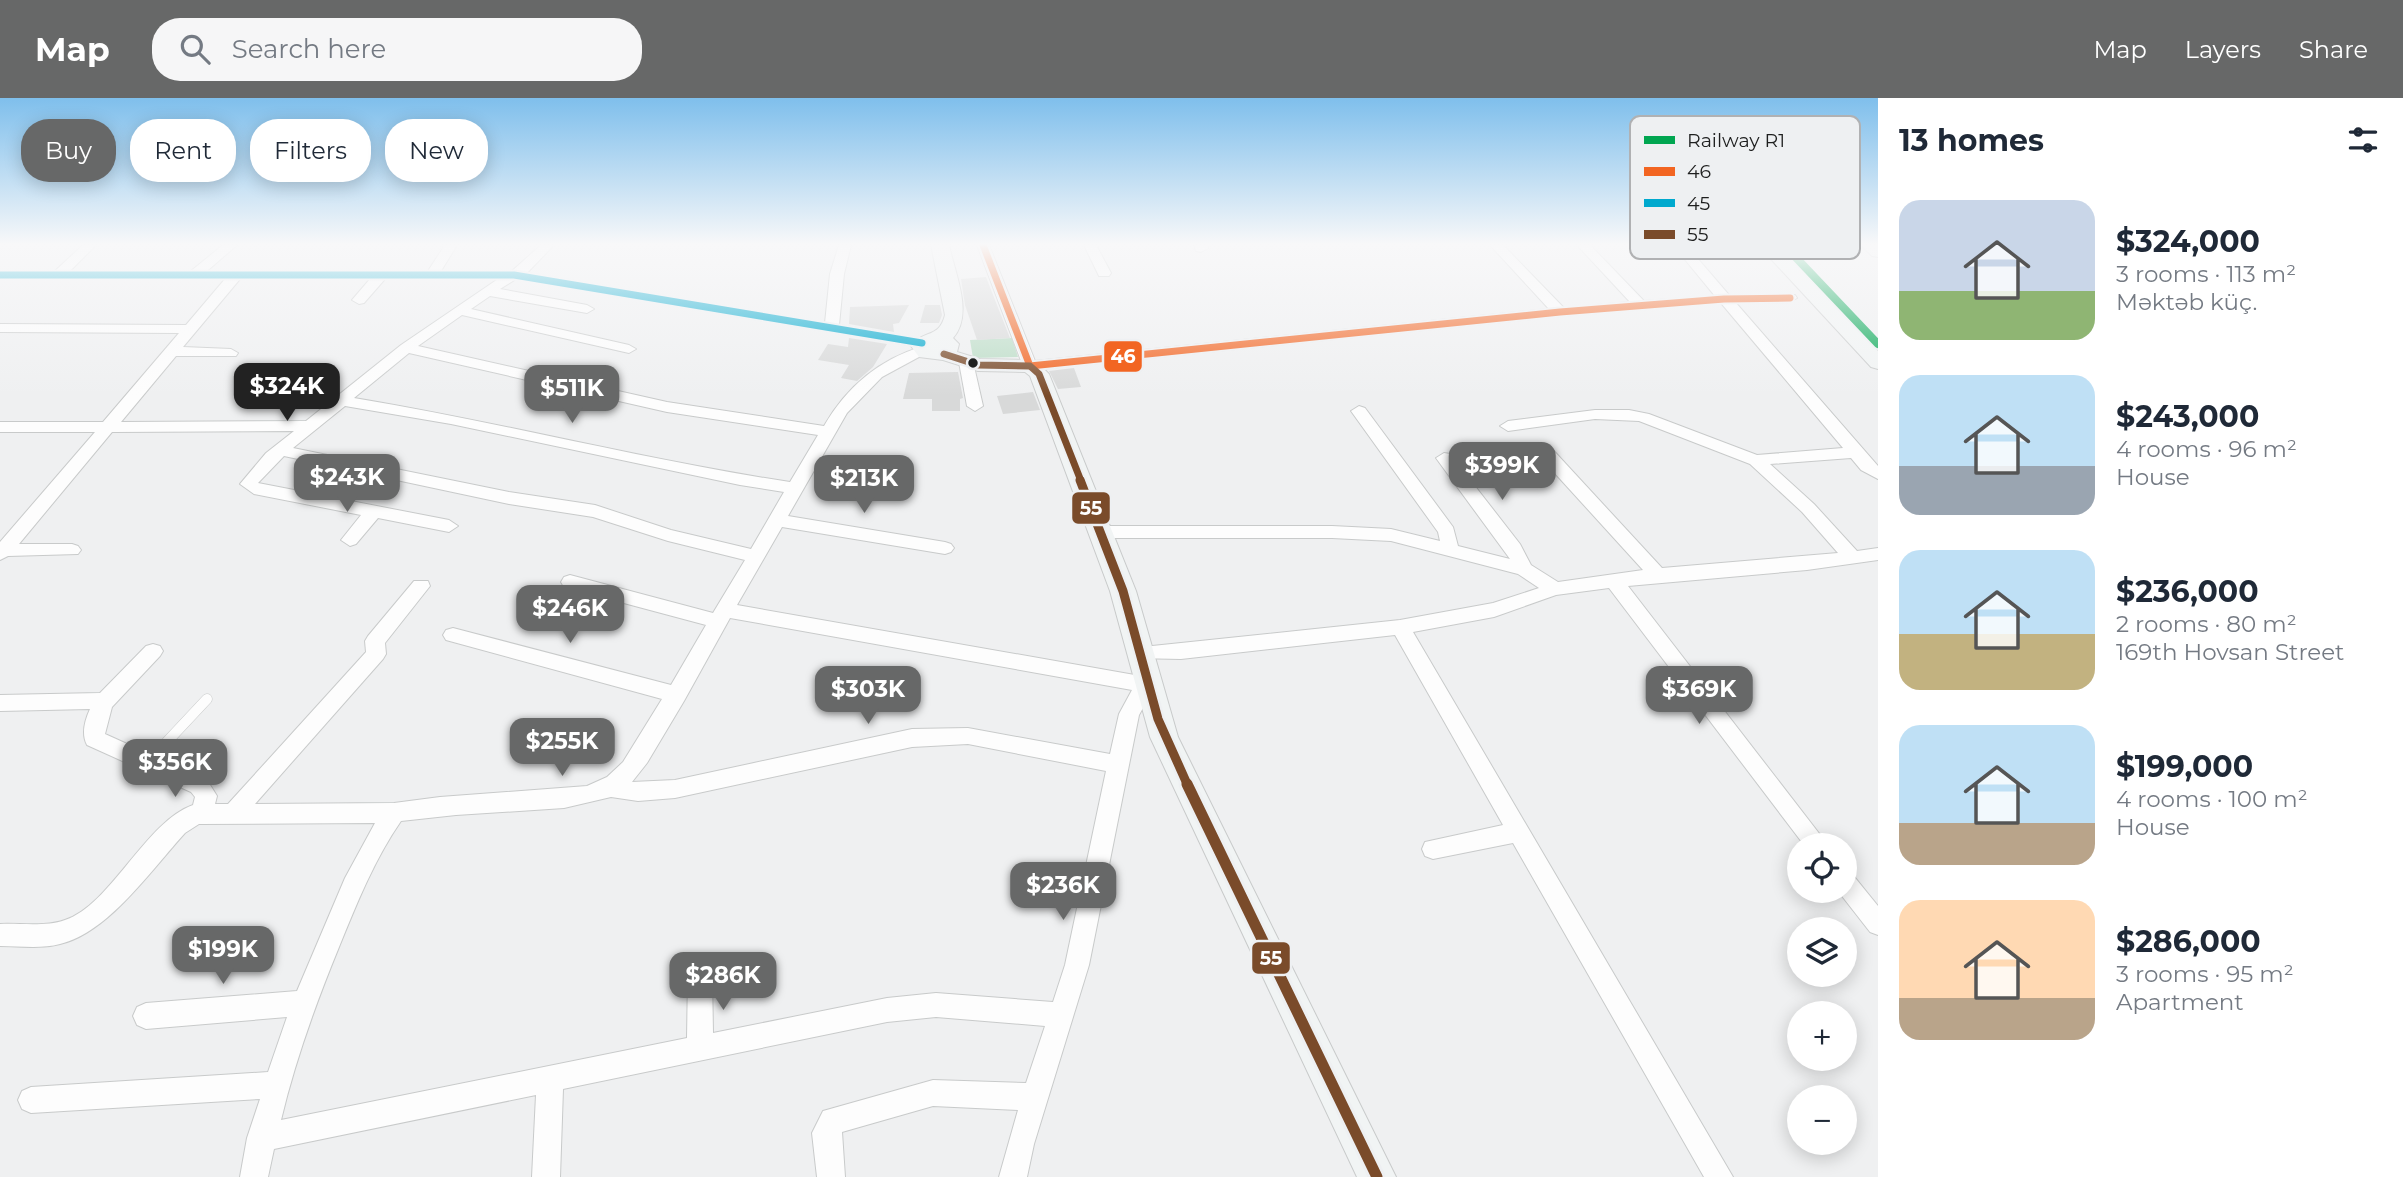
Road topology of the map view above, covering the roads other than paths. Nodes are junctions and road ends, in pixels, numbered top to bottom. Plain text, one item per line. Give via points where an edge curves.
1 (218, 295) edge
2 (363, 295) edge
3 (480, 295) edge
4 (511, 295) edge
5 (634, 295) edge
6 (835, 295) edge
7 (951, 295) edge
8 (1003, 295) edge
9 (1544, 295) edge
10 (1631, 295) edge
11 (1721, 295) edge
12 (1814, 295) edge
13 (1790, 298) dead end
14 (1724, 299) junction
15 (359, 300) dead end
16 (1640, 305) junction
17 (587, 309) dead end
18 (458, 310) junction
19 (1560, 312) junction
20 (0, 328) edge
21 (189, 329) junction
22 (832, 329) junction
23 (406, 348) junction
24 (629, 349) dead end
25 (939, 350) junction
26 (171, 351) junction
27 (231, 353) dead end
28 (1878, 363) edge
29 (1030, 366) junction
30 (344, 401) junction
31 (975, 406) dead end
32 (1360, 411) dead end
33 (109, 426) junction
34 (313, 426) junction
35 (1508, 426) dead end
36 (0, 427) edge
37 (826, 432) junction
38 (282, 450) junction
39 (1855, 452) junction
40 (1548, 454) dead end
41 (1444, 458) dead end
42 (1756, 460) junction
43 (1878, 474) edge
44 (794, 488) junction
45 (374, 512) junction
46 (776, 520) junction
47 (449, 526) dead end
48 (1102, 532) junction
49 (350, 540) dead end
50 (944, 548) dead end
51 (1450, 549) junction
52 (72, 550) dead end
53 (1, 552) edge
54 (1877, 555) edge
55 (756, 556) junction
56 (1853, 558) junction
57 (1524, 569) junction
58 (1658, 575) junction
59 (1614, 581) junction
60 (569, 582) dead end
61 (421, 586) dead end
62 (1555, 589) junction
63 (722, 615) junction
64 (1400, 627) junction
65 (453, 635) dead end
66 (153, 651) dead end
67 (1140, 653) junction
68 (1146, 685) junction
69 (677, 695) junction
70 (206, 699) dead end
71 (104, 701) junction
72 (0, 703) edge
73 (148, 762) junction
74 (1119, 765) junction
75 (608, 788) junction
76 (202, 812) junction
77 (394, 813) junction
78 (233, 814) junction
79 (1520, 832) junction
80 (1808, 833) edge
81 (1433, 849) dead end
82 (1857, 897) edge
83 (1878, 924) edge
84 (0, 935) edge
85 (700, 976) dead end
86 (303, 1003) junction
87 (1061, 1015) junction
88 (146, 1016) dead end
89 (700, 1048) junction
90 (550, 1078) junction
91 (274, 1086) junction
92 (1035, 1097) junction
93 (31, 1100) dead end
94 (261, 1138) junction
95 (254, 1177) edge
96 (545, 1177) edge
97 (831, 1177) edge
98 (1013, 1177) edge
99 (1377, 1177) edge
100 (1719, 1177) edge

1 - 21 street
2 - 15 street
3 - 18 street
4 - 17 street
5 - 22 street
6 - 22 street
7 - 25 street via 955,315
8 - 29 street
9 - 19 street
10 - 16 street
11 - 14 street
12 - 28 street
13 - 14 street
14 - 16 street
14 - 39 street
16 - 19 street
18 - 23 street
18 - 24 street
19 - 29 street
20 - 21 street
21 - 26 street
22 - 25 street
23 - 30 street
23 - 37 street via 710,417
25 - 29 street via 986,366
25 - 31 street
25 - 37 street via 897,360 878,371
26 - 27 street
26 - 33 street
29 - 48 street via 1039,374
30 - 34 street
30 - 44 street via 451,418 740,481
32 - 51 street via 1447,530
33 - 34 street
33 - 36 street
33 - 53 street
34 - 38 street
35 - 42 street via 1635,414
37 - 44 street
38 - 45 street via 248,484
38 - 55 street via 509,498 595,511
39 - 42 street
39 - 43 street
40 - 58 street
41 - 57 street via 1514,548
42 - 56 street
44 - 46 street
45 - 47 street
45 - 49 street
46 - 50 street
46 - 55 street
48 - 51 street via 1391,535
48 - 67 street
51 - 57 street
52 - 53 street
54 - 56 street
55 - 63 street
56 - 58 street
57 - 62 street
58 - 59 street
59 - 62 street
59 - 80 street
60 - 63 street
61 - 78 street via 375,641 376,654
62 - 64 street via 1493,610
63 - 68 street
63 - 69 street
64 - 67 street
64 - 79 street
65 - 69 street
66 - 71 street
67 - 68 street
68 - 74 street via 1129,714
68 - 99 street via 1164,737
69 - 75 street via 636,763
70 - 73 lane
71 - 72 street
71 - 73 street via 93,724 94,739
73 - 76 street via 199,786 206,796
74 - 75 street via 968,736 912,738 675,789 638,792
74 - 87 street via 1077,965
75 - 77 street via 558,800
76 - 78 street
76 - 84 street via 177,826 93,917 74,929 57,934
77 - 78 street
77 - 86 street via 360,871
79 - 81 street
79 - 100 street
82 - 83 street
85 - 89 street
86 - 88 street
86 - 91 street
87 - 89 street via 936,1005 887,1010
87 - 92 street
89 - 90 street
90 - 94 street
90 - 96 street
91 - 93 street
91 - 94 street
92 - 97 street via 933,1093 833,1121 826,1133
92 - 98 street
94 - 95 street

